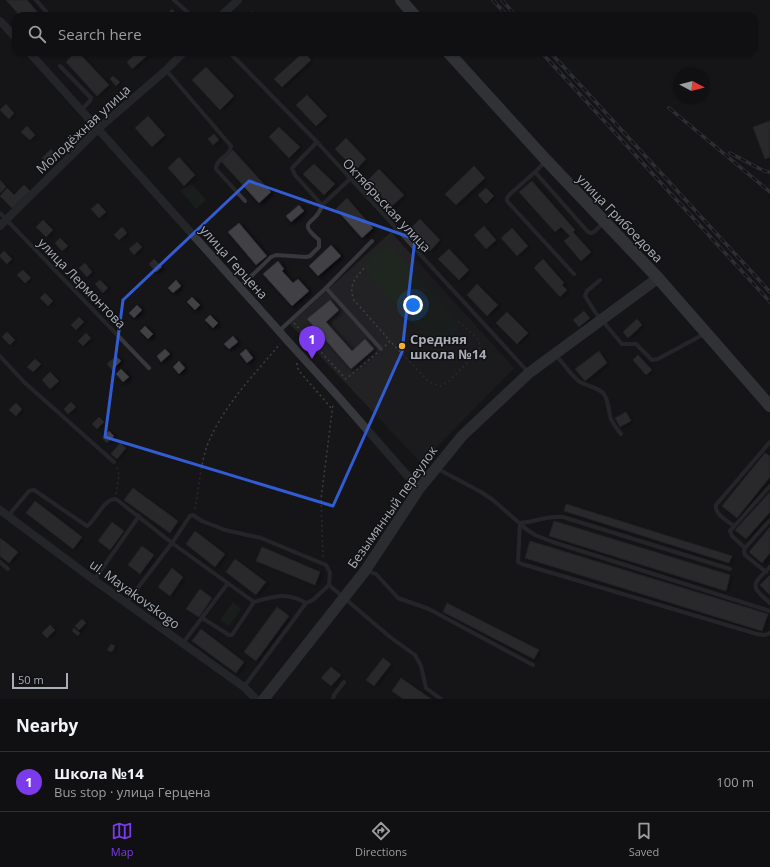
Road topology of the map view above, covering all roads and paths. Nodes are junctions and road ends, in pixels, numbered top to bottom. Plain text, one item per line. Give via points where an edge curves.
1 (36, 0) edge
2 (174, 0) edge
3 (238, 0) edge
4 (401, 0) edge
5 (46, 12) edge
6 (188, 12) edge
7 (225, 12) edge
8 (412, 12) edge
9 (0, 21) edge
10 (12, 34) edge
11 (33, 56) edge
12 (180, 56) edge
13 (233, 56) edge
14 (452, 56) edge
15 (60, 66) dead end
16 (166, 70) junction
17 (81, 110) junction
18 (98, 129) junction
19 (317, 142) junction
20 (546, 160) junction
21 (535, 172) junction
22 (350, 179) junction
23 (245, 201) dead end
24 (322, 205) junction
25 (0, 213) edge
26 (6, 220) junction
27 (604, 222) junction
28 (0, 226) edge
29 (372, 241) dead end
30 (364, 268) dead end
31 (574, 274) dead end
32 (658, 278) junction
33 (600, 280) dead end
34 (240, 287) junction
35 (326, 288) junction
36 (292, 320) junction
37 (601, 320) junction
38 (458, 321) dead end
39 (280, 331) junction
40 (706, 334) junction
41 (285, 338) junction
42 (390, 341) junction
43 (314, 344) junction
44 (381, 349) junction
45 (555, 355) junction
46 (0, 356) edge
47 (302, 356) junction
48 (149, 368) dead end
49 (529, 373) junction
50 (335, 393) junction
51 (770, 406) edge
52 (332, 409) junction
53 (621, 434) dead end
54 (770, 442) edge
55 (114, 462) joint
56 (436, 468) junction
57 (770, 486) edge
58 (419, 489) junction
59 (116, 498) junction
60 (0, 510) edge
61 (193, 515) junction
62 (8, 516) junction
63 (139, 516) junction
64 (770, 520) edge
65 (520, 523) junction
66 (734, 526) junction
67 (172, 543) junction
68 (746, 548) junction
69 (0, 562) edge
70 (323, 563) junction
71 (770, 568) edge
72 (8, 569) dead end
73 (730, 569) dead end
74 (365, 571) junction
75 (766, 572) junction
76 (94, 580) junction
77 (228, 583) junction
78 (329, 585) junction
79 (344, 598) junction
80 (127, 602) junction
81 (254, 602) junction
82 (306, 603) junction
83 (770, 603) edge
84 (770, 610) edge
85 (202, 618) junction
86 (770, 633) edge
87 (182, 643) junction
88 (533, 665) dead end
89 (344, 682) dead end
90 (244, 687) junction
91 (256, 699) edge
92 (264, 699) edge
93 (333, 699) edge
94 (441, 699) edge

1 - 5 lane
2 - 6 lane
3 - 7 street
4 - 8 main road
9 - 10 street
11 - 17 street, улица Герцена
12 - 16 street, Молодёжная улица
13 - 19 lane, Октябрьская улица
14 - 20 main road, улица Грибоедова
15 - 17 lane via 91,98
16 - 18 street, Молодёжная улица
16 - 23 lane via 231,146 230,151 217,163 216,169
17 - 18 street, улица Герцена
18 - 26 street, Молодёжная улица
18 - 34 street, улица Герцена
19 - 22 lane, Октябрьская улица
19 - 24 lane via 293,170
20 - 21 lane
20 - 27 main road, улица Грибоедова
21 - 27 lane via 588,232 594,232
21 - 31 lane via 510,194 507,201
22 - 24 lane
22 - 49 lane, Октябрьская улица
24 - 34 lane via 308,223 309,230 319,240 319,247 310,256 271,257
25 - 26 lane, улица Лермонтова
26 - 28 street, Молодёжная улица
26 - 48 lane, улица Лермонтова
27 - 32 main road, улица Грибоедова
29 - 35 lane
30 - 42 path via 352,285 351,292 354,300
32 - 37 street, Безымянный переулок
32 - 40 main road, улица Грибоедова
33 - 37 lane via 585,296
34 - 39 street, улица Герцена
35 - 36 lane
35 - 44 lane
36 - 39 lane
36 - 43 path
37 - 40 lane via 622,344 636,344 652,360
37 - 45 street, Безымянный переулок
38 - 42 path via 478,340 479,351 440,386 429,382
39 - 41 street, улица Герцена
40 - 51 main road, улица Грибоедова
41 - 47 street, улица Герцена
41 - 61 path via 230,404 220,420 207,446
42 - 44 path
43 - 44 path via 346,379
43 - 47 path
45 - 49 street, Безымянный переулок
45 - 53 lane via 572,376 603,393 612,420
46 - 55 lane via 24,382
47 - 50 street, улица Герцена
47 - 52 path via 297,367
49 - 56 street, Безымянный переулок via 462,436
50 - 52 path
50 - 58 street, улица Герцена
52 - 70 path via 321,499
54 - 66 lane via 716,505 718,513
55 - 59 path via 119,471
56 - 58 street, Безымянный переулок
56 - 65 lane via 481,492
57 - 66 lane
58 - 74 street, Безымянный переулок
59 - 62 lane via 103,506 87,526 34,490 28,491
59 - 63 lane
60 - 62 street, ul. Mayakovskogo
61 - 67 lane
61 - 70 lane via 225,530 261,538
62 - 76 street, ul. Mayakovskogo
63 - 67 lane
63 - 76 lane
64 - 68 lane
65 - 73 lane via 554,516 563,517
65 - 84 lane via 535,535 553,542
65 - 86 lane via 517,555 518,562 522,564 757,634
66 - 68 lane via 730,531 732,536
67 - 77 lane
67 - 80 lane
68 - 75 lane via 745,555
69 - 72 lane
70 - 78 lane via 330,572
71 - 75 lane
74 - 79 street, Безымянный переулок
74 - 88 lane via 376,574 398,598 429,610
75 - 83 lane via 756,581 755,586
76 - 80 street, ul. Mayakovskogo
77 - 81 lane
77 - 85 lane
78 - 79 lane
78 - 82 lane
79 - 92 street, Безымянный переулок
79 - 94 lane via 390,637 416,655 426,688
80 - 87 street, ul. Mayakovskogo
81 - 82 lane via 289,596
81 - 85 lane via 232,635
82 - 90 lane
85 - 87 lane
87 - 90 street, ul. Mayakovskogo
89 - 93 lane
90 - 91 street, ul. Mayakovskogo

